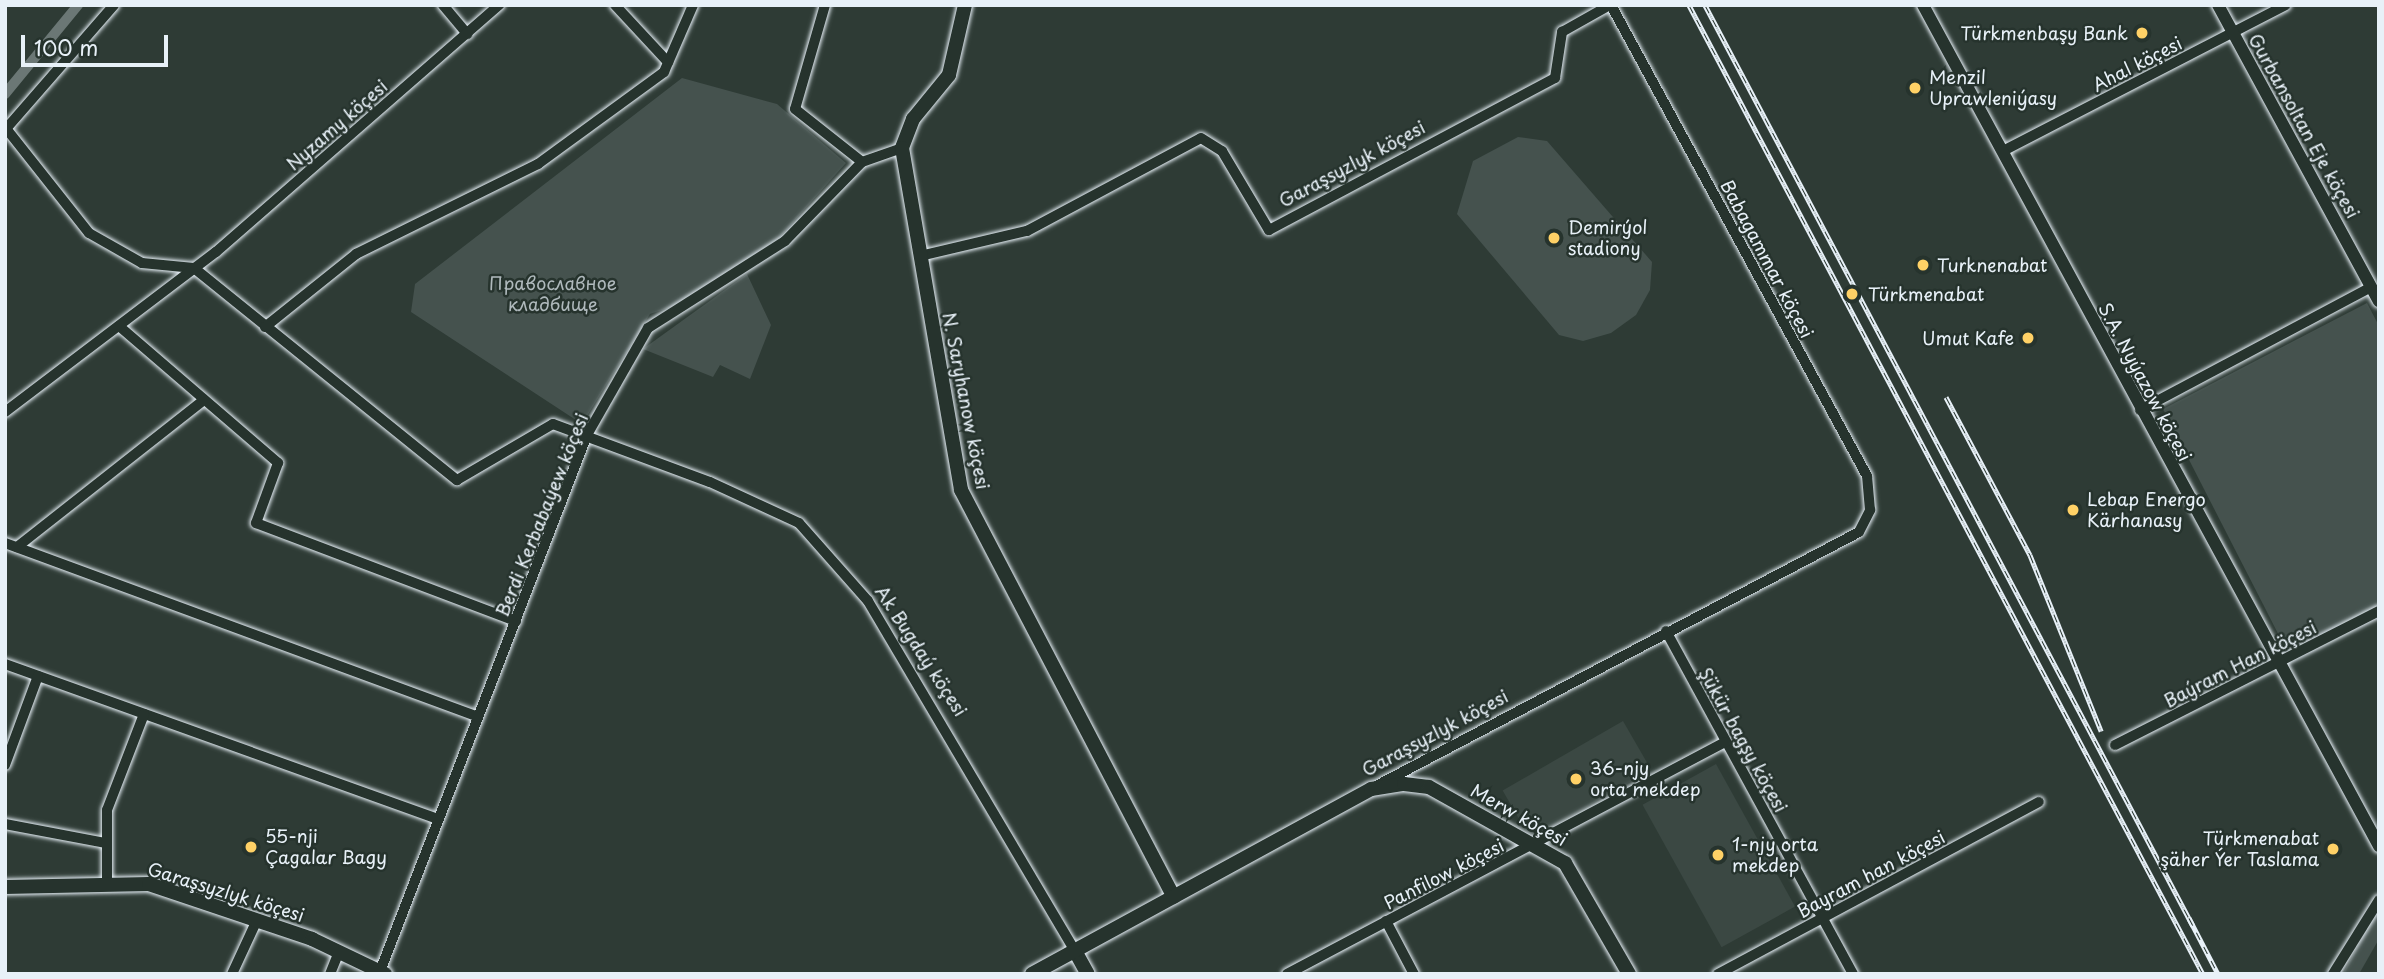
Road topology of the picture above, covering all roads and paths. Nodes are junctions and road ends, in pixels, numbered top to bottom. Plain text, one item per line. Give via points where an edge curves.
1 (114, 5) edge
2 (443, 5) edge
3 (499, 5) edge
4 (615, 5) edge
5 (693, 5) edge
6 (825, 5) edge
7 (965, 5) edge
8 (1610, 5) edge
9 (1923, 5) edge
10 (2218, 5) edge
11 (2286, 5) edge
12 (2233, 33) junction
13 (467, 34) junction
14 (667, 62) junction
15 (6, 128) edge
16 (902, 148) junction
17 (2003, 151) junction
18 (862, 162) junction
19 (920, 256) junction
20 (194, 268) junction
21 (2371, 287) junction
22 (2379, 301) edge
23 (119, 326) junction
24 (265, 327) junction
25 (204, 400) junction
26 (2140, 410) junction
27 (5, 412) edge
28 (587, 435) junction
29 (1859, 532) joint
30 (5, 543) edge
31 (17, 547) junction
32 (2379, 611) edge
33 (516, 621) junction
34 (1666, 632) junction
35 (5, 664) edge
36 (2276, 664) junction
37 (38, 676) junction
38 (144, 714) junction
39 (476, 716) junction
40 (1725, 742) junction
41 (2115, 745) dead end
42 (5, 765) edge
43 (1371, 789) junction
44 (2039, 802) dead end
45 (437, 819) junction
46 (5, 824) edge
47 (106, 843) junction
48 (1533, 845) junction
49 (2379, 846) edge
50 (107, 881) junction
51 (5, 887) edge
52 (1174, 897) junction
53 (2379, 900) edge
54 (1822, 917) junction
55 (257, 920) junction
56 (1386, 921) junction
57 (1075, 950) junction
58 (339, 952) junction
59 (2336, 972) edge
60 (381, 973) edge
61 (232, 974) edge
62 (330, 974) edge
63 (1032, 974) edge
64 (1088, 974) edge
65 (1287, 974) edge
66 (1414, 974) edge
67 (1629, 974) edge
68 (1718, 974) edge
69 (1853, 974) edge

1 - 15 street
2 - 13 street
3 - 13 street, Nyzamy köçesi
4 - 14 street
5 - 14 street
6 - 18 street via 795,109
7 - 16 main road via 949,75 913,119
8 - 19 street, Garaşsyzlyk köçesi via 1562,32 1555,78 1269,230 1222,151 1201,138 1027,231
8 - 29 street, Babagammar köçesi via 1867,476 1870,510
9 - 17 street, S.A. Nyýazow köçesi
10 - 12 street, Gurbansoltan Eje köçesi
11 - 12 street, Ahal köçesi
12 - 17 street, Ahal köçesi
12 - 21 street, Gurbansoltan Eje köçesi
13 - 20 street, Nyzamy köçesi
14 - 24 street via 664,72 538,164 356,254
15 - 20 street via 89,233 142,263
16 - 18 street, Berdi Kerbabaýew köçesi
16 - 19 main road, N. Saryhanow köçesi
17 - 26 street, S.A. Nyýazow köçesi
18 - 28 street, Berdi Kerbabaýew köçesi via 785,241 648,328
19 - 52 main road, N. Saryhanow köçesi via 961,490
20 - 23 street, Nyzamy köçesi
20 - 24 street
21 - 22 street, Gurbansoltan Eje köçesi
21 - 26 street
23 - 25 street
23 - 27 street, Nyzamy köçesi
24 - 28 street, Ak Bugdaý köçesi via 457,480 553,424
25 - 31 street
25 - 33 street via 278,463 256,523
26 - 36 street, S.A. Nyýazow köçesi
28 - 33 street, Berdi Kerbabaýew köçesi
28 - 57 street, Ak Bugdaý köçesi via 800,523 868,601
29 - 34 street, Garaşsyzlyk köçesi
30 - 31 street
31 - 39 street
32 - 36 street, Baýram Han köçesi
33 - 39 street, Berdi Kerbabaýew köçesi
34 - 40 street, Şükür bagşy köçesi
34 - 43 street, Garaşsyzlyk köçesi
35 - 37 street
36 - 41 street, Baýram Han köçesi
36 - 49 street, S.A. Nyýazow köçesi
37 - 38 street
37 - 42 street
38 - 45 street
38 - 47 street via 107,810
39 - 45 street, Berdi Kerbabaýew köçesi
40 - 48 street, Panfilow köçesi
40 - 54 street, Şükür bagşy köçesi
43 - 48 main road, Merw köçesi via 1429,788
43 - 52 main road, Garaşsyzlyk köçesi
44 - 54 street, Bayram han köçesi
45 - 60 street, Berdi Kerbabaýew köçesi
46 - 47 street
47 - 50 street
48 - 56 street, Panfilow köçesi
48 - 67 main road, Merw köçesi via 1579,878
50 - 51 main road, Garaşsyzlyk köçesi
50 - 55 main road, Garaşsyzlyk köçesi via 149,884
52 - 57 main road, Garaşsyzlyk köçesi
53 - 59 street
54 - 68 street, Bayram han köçesi
54 - 69 street, Şükür bagşy köçesi
55 - 58 main road, Garaşsyzlyk köçesi
55 - 61 street
56 - 65 street, Panfilow köçesi
56 - 66 street
57 - 63 main road, Garaşsyzlyk köçesi
57 - 64 main road, Ak Bugdaý köçesi
58 - 60 main road, Garaşsyzlyk köçesi
58 - 62 street

